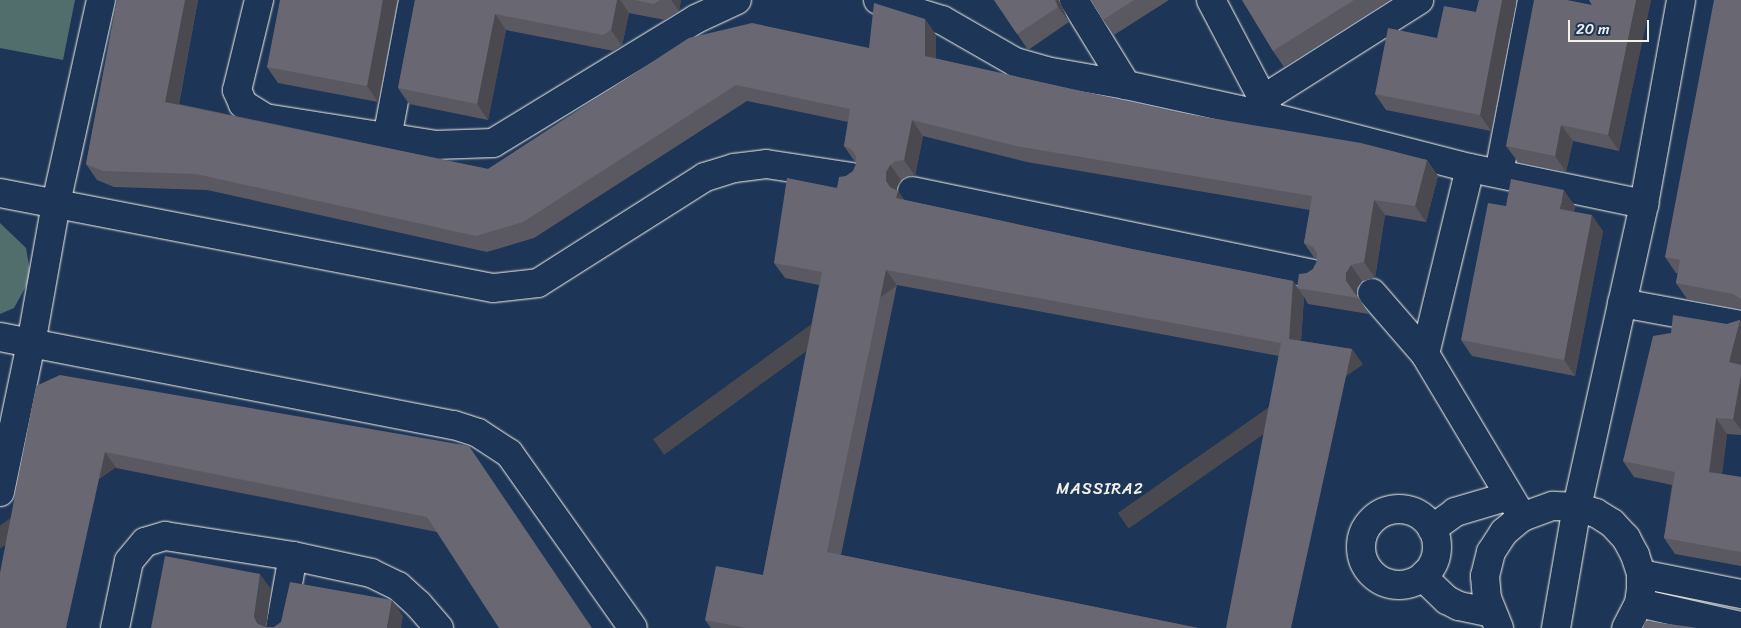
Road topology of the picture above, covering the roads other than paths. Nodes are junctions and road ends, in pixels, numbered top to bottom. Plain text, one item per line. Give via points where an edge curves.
1 (101, 0) edge
2 (258, 0) edge
3 (413, 0) edge
4 (737, 0) edge
5 (878, 0) edge
6 (1074, 0) edge
7 (1211, 0) edge
8 (1419, 0) edge
9 (1532, 0) edge
10 (1681, 0) edge
11 (944, 10) edge
12 (1126, 85) junction
13 (1267, 108) junction
14 (388, 138) junction
15 (1470, 168) junction
16 (1499, 173) junction
17 (852, 177) edge
18 (912, 191) dead end
19 (0, 193) edge
20 (56, 204) junction
21 (1644, 204) junction
22 (1313, 274) edge
23 (1372, 293) dead end
24 (1622, 303) junction
25 (1741, 325) edge
26 (0, 337) edge
27 (31, 344) junction
28 (1425, 354) junction
29 (0, 492) edge
30 (1516, 507) junction
31 (1577, 507) junction
32 (1432, 529) junction
33 (293, 556) junction
34 (1425, 574) junction
35 (1641, 574) junction
36 (1741, 594) edge
37 (1639, 603) junction
38 (416, 616) edge
39 (1493, 622) edge
40 (1729, 625) edge
41 (115, 628) edge
42 (280, 628) edge
43 (439, 628) edge
44 (633, 628) edge
45 (1556, 628) edge
46 (1626, 628) edge

1 - 20 street
2 - 14 street via 237,90 243,104 265,118
3 - 14 street
4 - 14 street via 696,19 493,142 435,145
5 - 11 street
6 - 12 street
7 - 13 street
8 - 13 street
9 - 16 street
10 - 21 street
11 - 12 street via 1016,62 1046,71
12 - 13 street
13 - 15 street
15 - 16 street
15 - 28 street
16 - 21 street
17 - 20 street via 766,164 734,168 705,177 538,283 493,288
18 - 22 street
19 - 20 street
20 - 27 street
21 - 24 street
23 - 28 street
24 - 25 street
24 - 31 street
26 - 27 street
27 - 29 street
27 - 44 street via 454,425 478,433 509,453
28 - 30 street
30 - 31 street
30 - 32 street via 1455,512
30 - 39 street via 1491,552 1485,576
31 - 35 street via 1612,523 1626,538
31 - 45 street
32 - 34 street via 1437,544 1434,560
32 - 34 street via 1414,512 1389,510 1368,524 1362,541 1363,560 1379,579 1390,584 1403,584
33 - 38 street via 371,573 398,586
33 - 41 street via 166,536 145,542 129,561
33 - 42 street
34 - 39 street via 1426,580 1447,600
35 - 36 street
35 - 37 street
37 - 40 street
37 - 46 street
38 - 43 street

